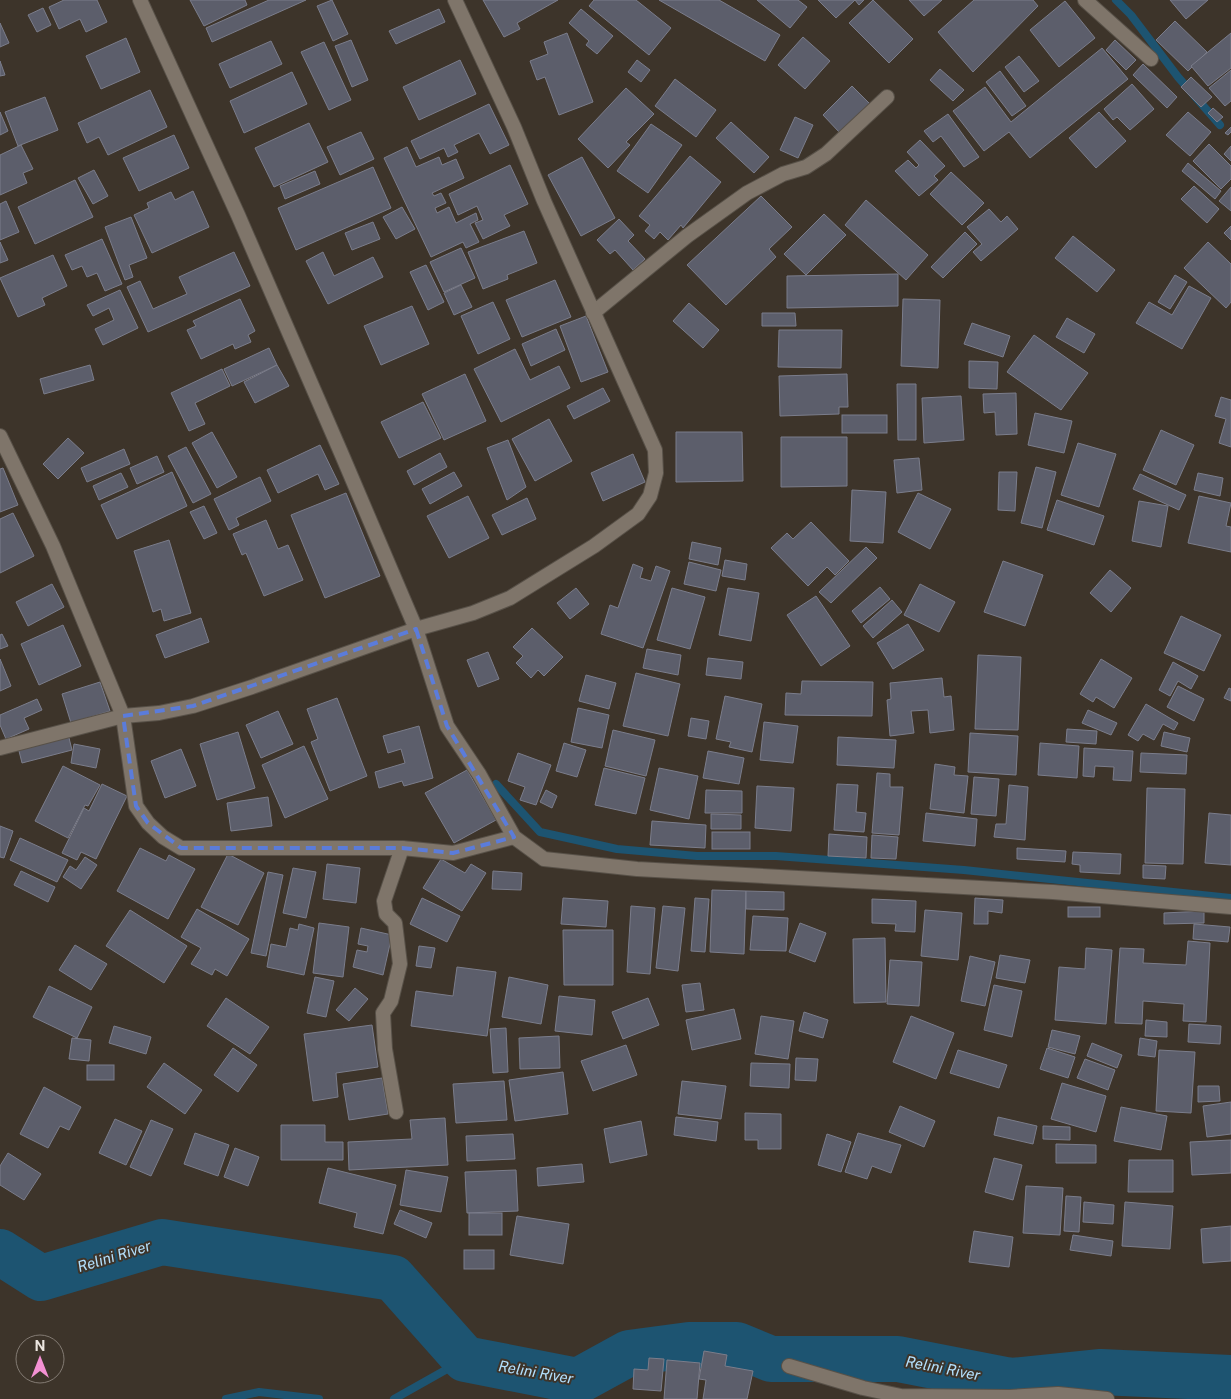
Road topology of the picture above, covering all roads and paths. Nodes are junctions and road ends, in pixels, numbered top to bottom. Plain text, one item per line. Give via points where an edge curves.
1 (140, 0) edge
2 (455, 0) edge
3 (1085, 0) edge
4 (1151, 59) dead end
5 (887, 97) dead end
6 (593, 313) junction
7 (0, 436) edge
8 (416, 629) junction
9 (123, 716) junction
10 (0, 748) edge
11 (514, 837) junction
12 (402, 848) junction
13 (1231, 907) edge
14 (396, 1112) dead end
15 (789, 1366) dead end
16 (1107, 1399) edge

1 - 8 street via 238,215
2 - 6 street
3 - 4 street
5 - 6 street via 826,154 806,167 783,174 747,193 687,236
6 - 8 street via 655,450 656,473 650,496 638,514 594,546 510,598 473,613
7 - 9 street via 53,546
8 - 9 street via 193,706
8 - 11 street via 447,726 479,774
9 - 10 street
9 - 12 street via 136,806 148,823 181,848
11 - 12 street via 453,853
11 - 13 street via 544,859 618,867 1053,892
12 - 14 street via 384,901 386,914 395,923 400,964 391,1001 383,1013 385,1049
15 - 16 street via 901,1396 1058,1394

